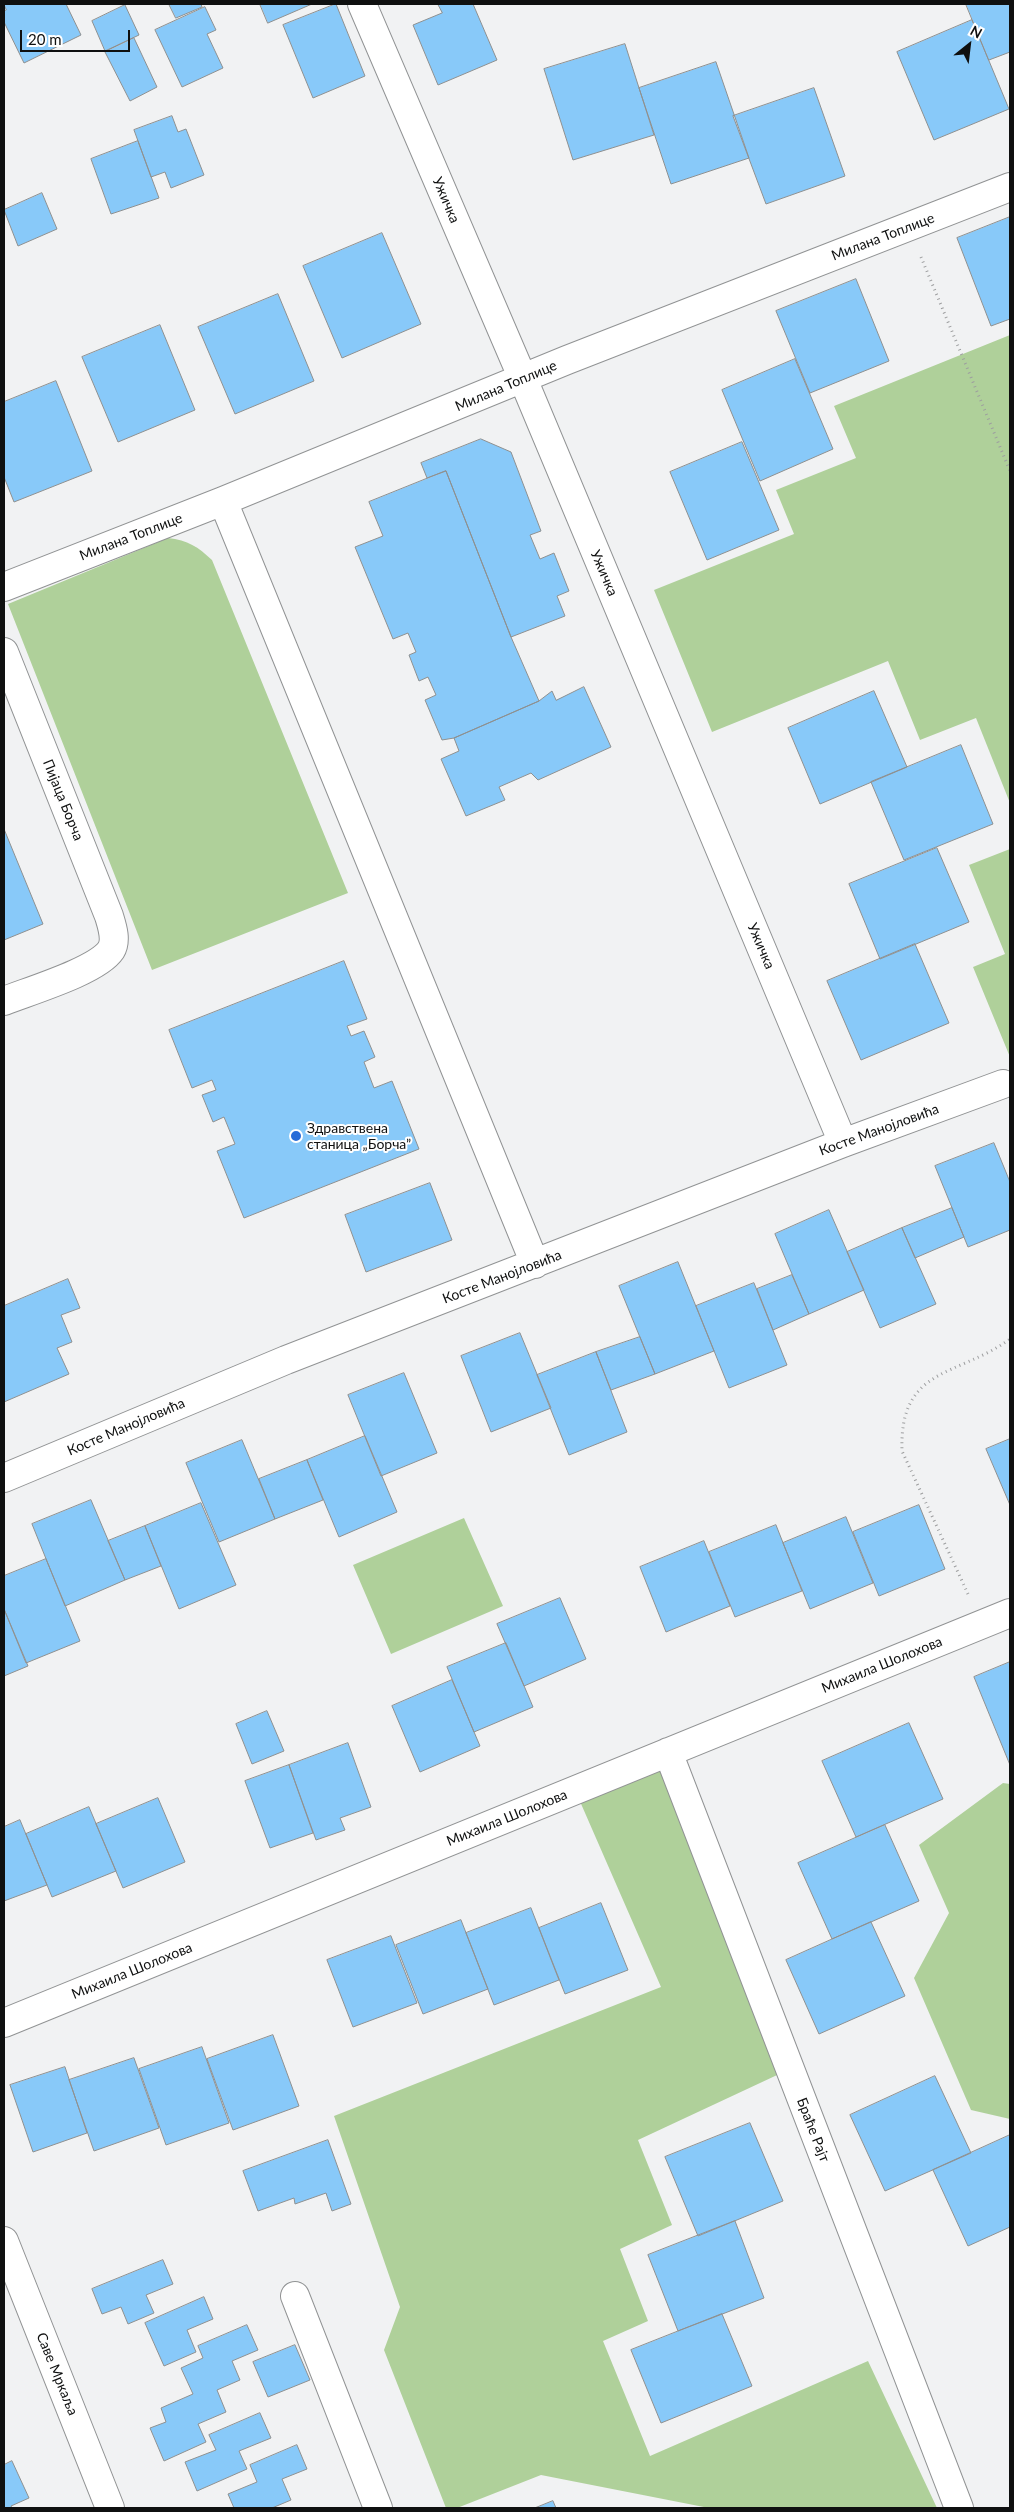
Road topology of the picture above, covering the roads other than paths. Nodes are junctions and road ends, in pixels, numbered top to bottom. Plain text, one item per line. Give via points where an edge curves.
1 (362, 4) edge
2 (1010, 187) edge
3 (523, 379) junction
4 (223, 501) junction
5 (4, 587) edge
6 (4, 652) edge
7 (4, 1001) edge
8 (1004, 1084) dead end
9 (844, 1143) junction
10 (535, 1264) junction
11 (4, 1478) edge
12 (1010, 1612) edge
13 (668, 1752) junction
14 (4, 2023) edge
15 (4, 2241) edge
16 (294, 2296) dead end
17 (110, 2508) edge
18 (378, 2508) edge
19 (959, 2508) edge

1 - 3 street, Ужичка
2 - 3 street, Милана Топлице
3 - 4 street, Милана Топлице
3 - 9 street, Ужичка
4 - 5 street, Милана Топлице
4 - 10 street
6 - 7 street, Пијаца Борча via 109,916 114,936 111,949 99,961
8 - 9 street, Косте Манојловића
9 - 10 street, Косте Манојловића
10 - 11 street, Косте Манојловића via 286,1360
12 - 13 street, Михаила Шолохова
13 - 14 street, Михаила Шолохова
13 - 19 street, Браће Рајт
15 - 17 street, Саве Мркаља
16 - 18 street

